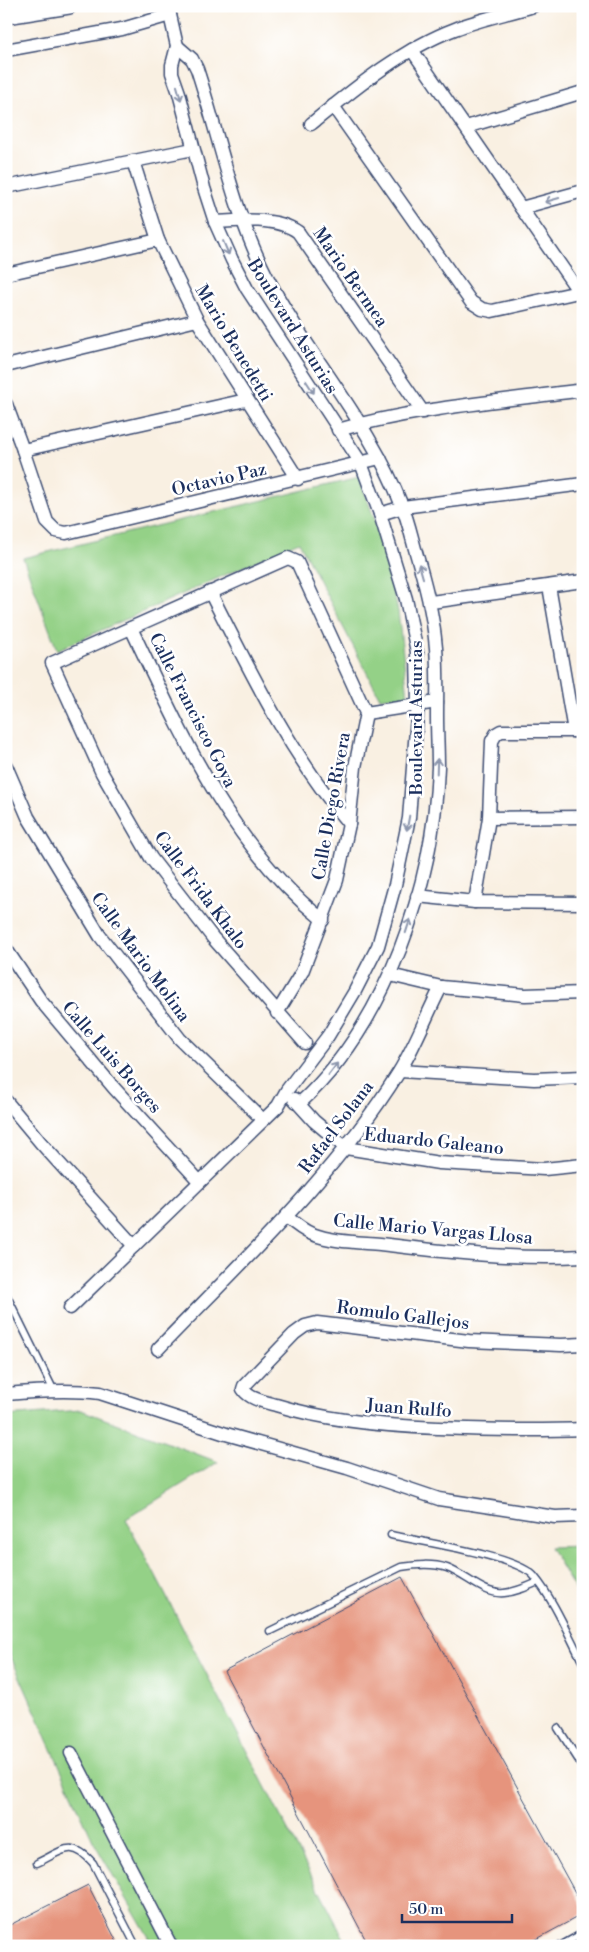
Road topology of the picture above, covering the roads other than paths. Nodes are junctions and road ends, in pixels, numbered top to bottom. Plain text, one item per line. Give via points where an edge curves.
1 (69, 6) edge
2 (533, 6) edge
3 (169, 11) edge
4 (6, 16) edge
5 (177, 46) junction
6 (6, 50) edge
7 (412, 50) junction
8 (583, 92) edge
9 (333, 106) junction
10 (311, 124) dead end
11 (466, 127) junction
12 (193, 149) junction
13 (133, 161) junction
14 (6, 187) edge
15 (583, 191) edge
16 (521, 208) junction
17 (241, 220) junction
18 (215, 222) junction
19 (158, 240) junction
20 (6, 274) edge
21 (581, 292) edge
22 (196, 320) junction
23 (6, 366) edge
24 (583, 390) edge
25 (246, 400) junction
26 (6, 404) edge
27 (423, 412) junction
28 (360, 423) junction
29 (338, 430) junction
30 (24, 450) junction
31 (380, 458) junction
32 (360, 463) junction
33 (298, 478) junction
34 (583, 484) edge
35 (403, 507) junction
36 (380, 514) junction
37 (583, 581) edge
38 (549, 586) junction
39 (210, 592) junction
40 (430, 602) junction
41 (131, 628) junction
42 (437, 702) junction
43 (418, 704) junction
44 (366, 713) junction
45 (578, 731) edge
46 (6, 766) edge
47 (583, 817) edge
48 (489, 818) junction
49 (349, 824) junction
50 (418, 896) junction
51 (475, 902) junction
52 (583, 903) edge
53 (322, 920) junction
54 (6, 949) edge
55 (390, 975) junction
56 (441, 987) junction
57 (583, 993) edge
58 (277, 1013) junction
59 (305, 1043) dead end
60 (400, 1071) junction
61 (583, 1077) edge
62 (287, 1090) junction
63 (6, 1101) edge
64 (300, 1104) junction
65 (278, 1106) junction
66 (263, 1120) junction
67 (346, 1148) junction
68 (583, 1165) edge
69 (200, 1181) junction
70 (287, 1216) junction
71 (134, 1246) junction
72 (583, 1256) edge
73 (6, 1294) edge
74 (70, 1308) dead end
75 (583, 1344) edge
76 (158, 1349) dead end
77 (244, 1386) joint
78 (54, 1391) junction
79 (6, 1394) edge
80 (583, 1429) edge
81 (583, 1516) edge
82 (391, 1535) dead end
83 (538, 1582) junction
84 (270, 1630) dead end
85 (583, 1662) edge
86 (558, 1728) dead end
87 (71, 1753) dead end
88 (583, 1767) edge
89 (36, 1863) dead end
90 (583, 1933) edge
91 (136, 1946) edge
92 (171, 1946) edge
93 (560, 1946) edge

1 - 4 street
2 - 7 street via 454,29
3 - 5 street, Boulevard Asturias
3 - 6 street via 122,29
5 -> 12 street, Boulevard Asturias via 172,73
5 - 17 street, Boulevard Asturias via 192,59 197,69
7 - 9 street
7 - 11 street
8 - 11 street
9 - 10 street
9 - 21 street via 470,302 492,311
11 - 16 street
12 - 13 street
12 - 18 street, Boulevard Asturias
13 - 14 street
13 - 19 street, Mario Benedetti
15 -> 16 street
16 - 21 street
17 - 18 street, Mario Bermea
17 - 27 street, Mario Bermea via 285,224 298,232
17 - 28 street, Boulevard Asturias via 279,298
18 -> 29 street, Boulevard Asturias via 248,289
19 - 20 street
19 - 22 street, Mario Benedetti
22 - 23 street
22 - 25 street, Mario Benedetti
24 - 27 street
25 - 30 street
25 - 33 street, Mario Benedetti
26 - 30 street
27 - 28 street
28 - 29 street
28 - 31 street, Boulevard Asturias
29 - 32 street, Boulevard Asturias
30 - 33 street, Octavio Paz via 47,522 56,531 66,533
31 - 32 street, Octavio Paz
31 - 35 street, Boulevard Asturias
32 - 33 street, Octavio Paz
32 - 36 street, Boulevard Asturias
34 - 35 street
35 - 36 street
40 -> 35 street, Boulevard Asturias
36 - 43 street, Boulevard Asturias via 406,599 417,652
37 - 38 street
38 - 40 street
38 - 45 street
39 - 41 street
39 - 44 street, Calle Diego Rivera via 285,558 292,558 297,562
39 - 49 street via 267,704 305,767
40 - 42 street, Boulevard Asturias via 437,651
41 - 53 street, Calle Francisco Goya via 179,728 238,828 274,874
41 - 58 street, Calle Frida Khalo via 52,664 102,773 151,858
42 - 43 street, Calle Diego Rivera
50 -> 42 street, Boulevard Asturias via 438,769
43 - 44 street, Calle Diego Rivera
43 -> 62 street, Boulevard Asturias via 409,818 378,946 328,1036
44 - 49 street, Calle Diego Rivera via 355,767
45 - 48 street via 501,731 496,734 492,740
46 - 66 street, Calle Mario Molina via 28,817 100,936 180,1039
47 - 48 street
48 - 51 street
49 - 53 street, Calle Diego Rivera via 337,880
50 - 51 street
55 -> 50 street, Boulevard Asturias
51 - 52 street
53 - 58 street, Calle Diego Rivera via 302,972
54 - 69 street, Calle Luis Borges via 41,1001 114,1088
55 - 56 street
64 -> 55 street, Boulevard Asturias via 341,1058
56 - 57 street via 525,995
56 - 60 street, Rafael Solana
58 - 59 street, Calle Frida Khalo
60 - 61 street via 534,1079
60 - 67 street, Rafael Solana
62 - 64 street
62 - 65 street, Boulevard Asturias
63 - 71 street
64 - 65 street
64 - 67 street, Eduardo Galeano via 314,1121
65 - 66 street, Boulevard Asturias
66 - 69 street, Boulevard Asturias
67 - 68 street, Eduardo Galeano via 439,1163 544,1169
67 - 70 street, Rafael Solana
69 - 71 street, Boulevard Asturias
70 - 72 street, Calle Mario Vargas Llosa via 300,1228 332,1239 553,1258
70 - 76 street, Rafael Solana
71 - 74 street, Boulevard Asturias
73 - 78 lane
75 - 77 street, Romulo Gallejos via 469,1341 317,1323 294,1334
77 - 80 street, Juan Rulfo via 243,1391 264,1402 328,1418 466,1429
78 - 79 street
78 - 81 street via 100,1393 439,1499 555,1517
82 - 83 lane via 495,1557 520,1565
83 - 84 lane via 503,1594 447,1568 421,1564 401,1567
83 - 85 lane
86 - 88 lane
87 - 92 street
89 - 91 lane via 71,1847 85,1854 93,1863
90 - 93 lane

